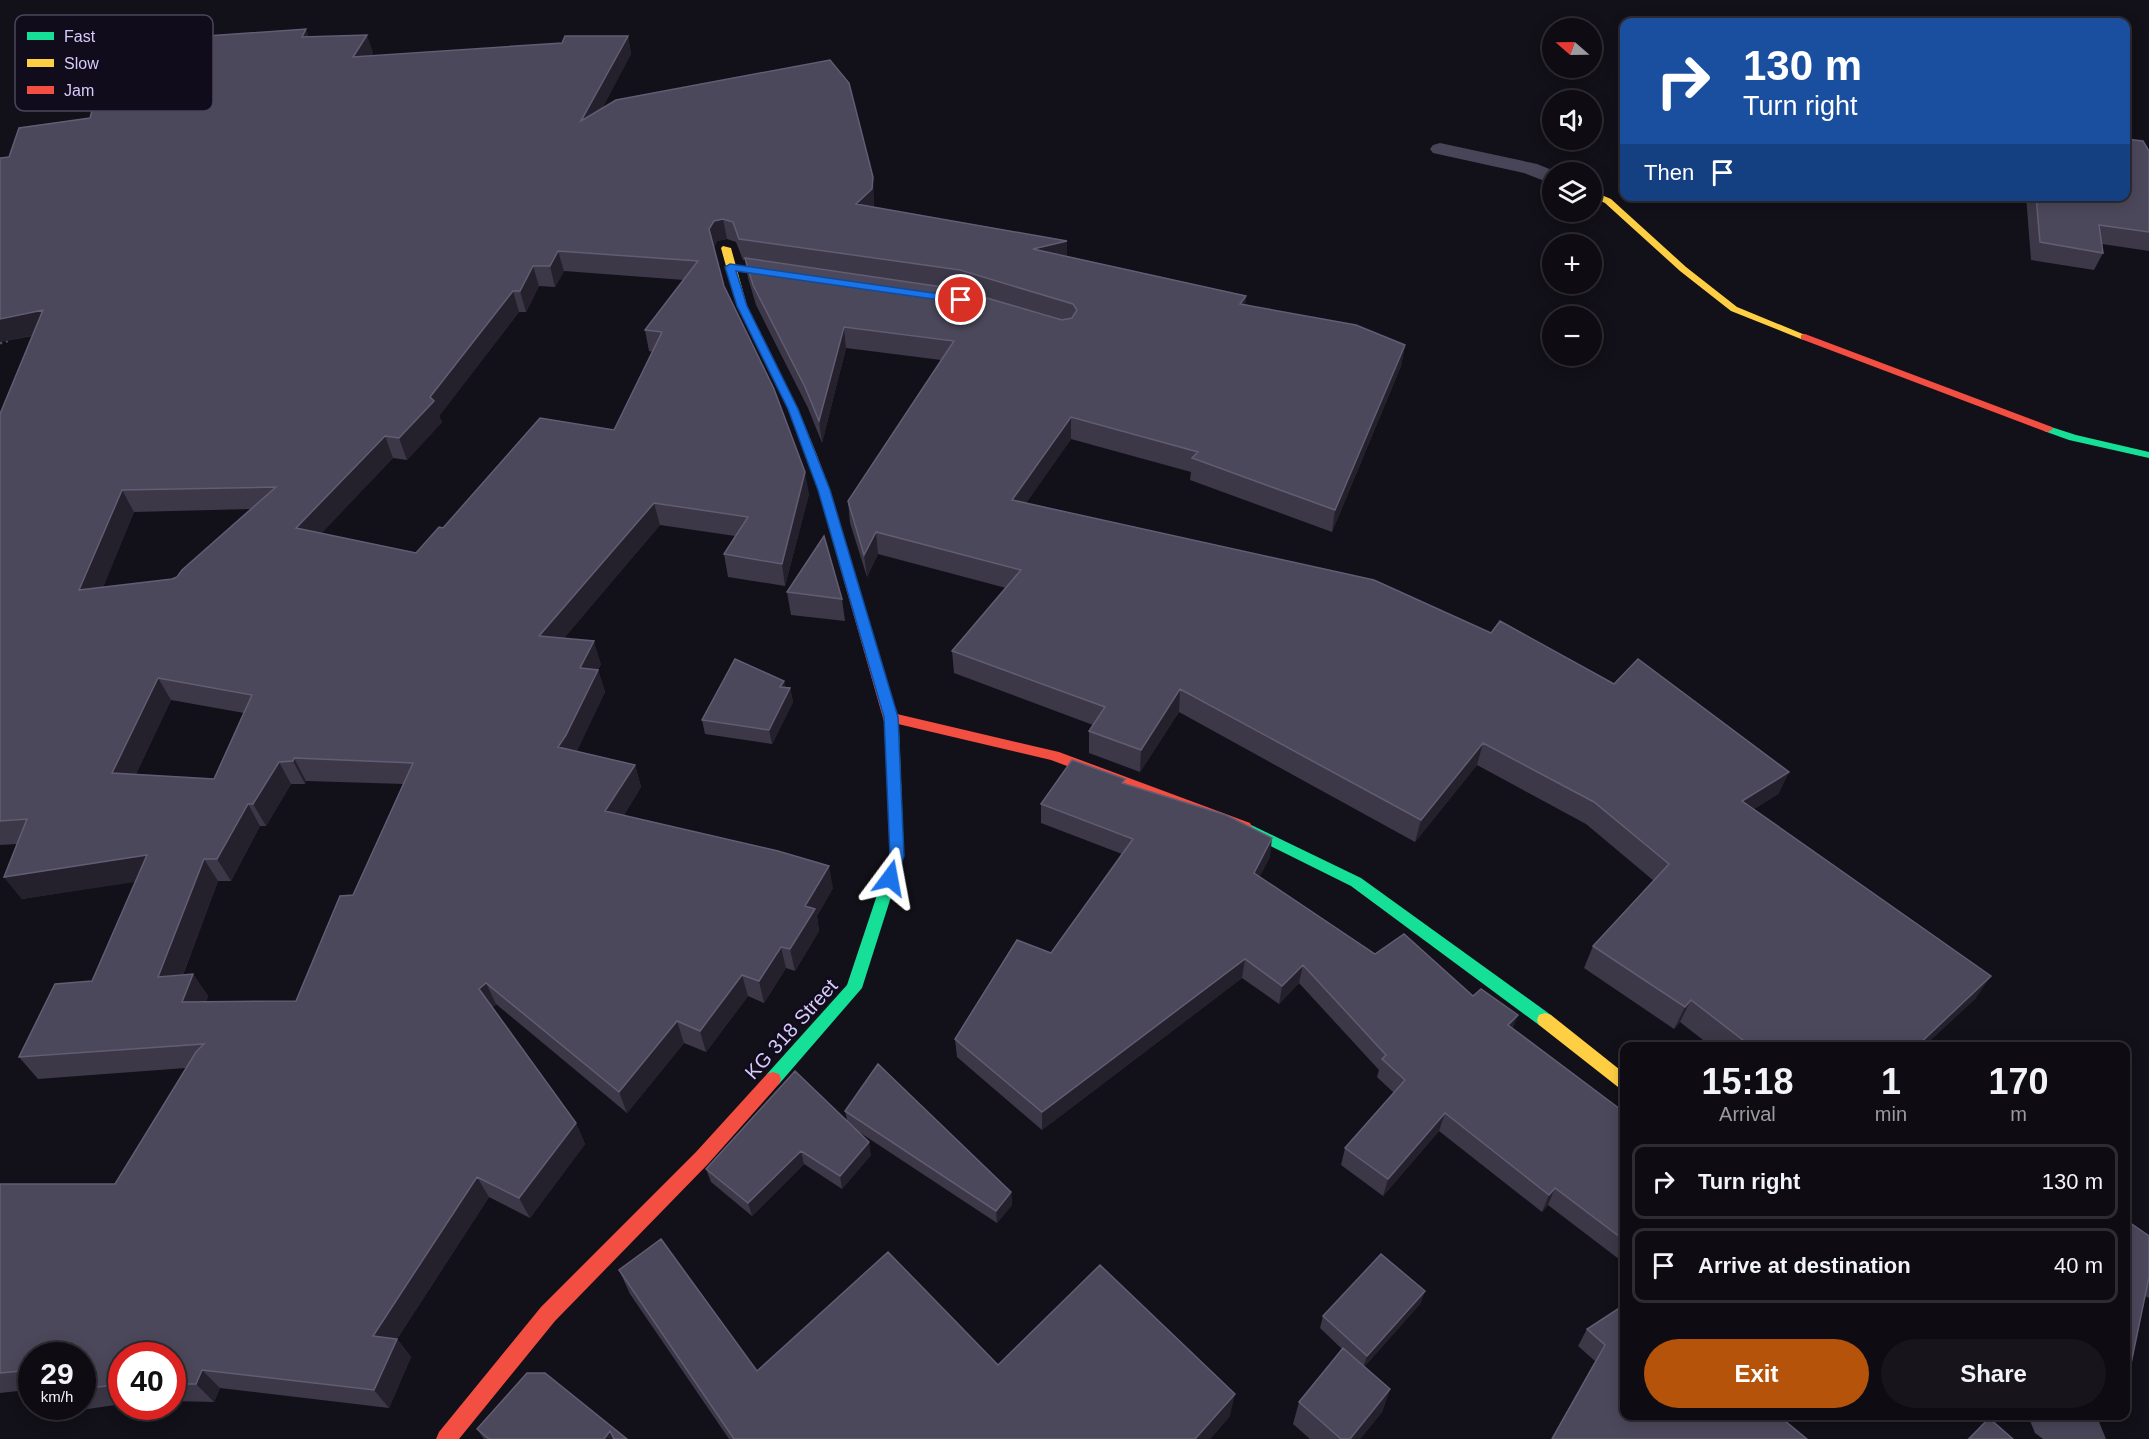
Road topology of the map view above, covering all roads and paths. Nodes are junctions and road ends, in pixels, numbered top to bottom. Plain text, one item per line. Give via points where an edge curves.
1 (1440, 149) dead end
2 (1542, 173) edge
3 (1602, 198) edge
4 (736, 262) dead end
5 (11, 340) edge
6 (0, 343) edge
7 (2149, 455) edge
8 (891, 717) junction
9 (1620, 1079) edge
10 (2057, 1420) edge
11 (446, 1439) edge
12 (2082, 1439) edge

1 - 2 street
3 - 7 street via 1734,309 2073,438
4 - 8 street, KG 318 Street via 742,306 793,409 824,490
5 - 6 path
8 - 9 street via 1054,756 1237,823 1356,882
8 - 11 street, KG 318 Street via 897,856 854,988 702,1158 548,1314
10 - 12 street

